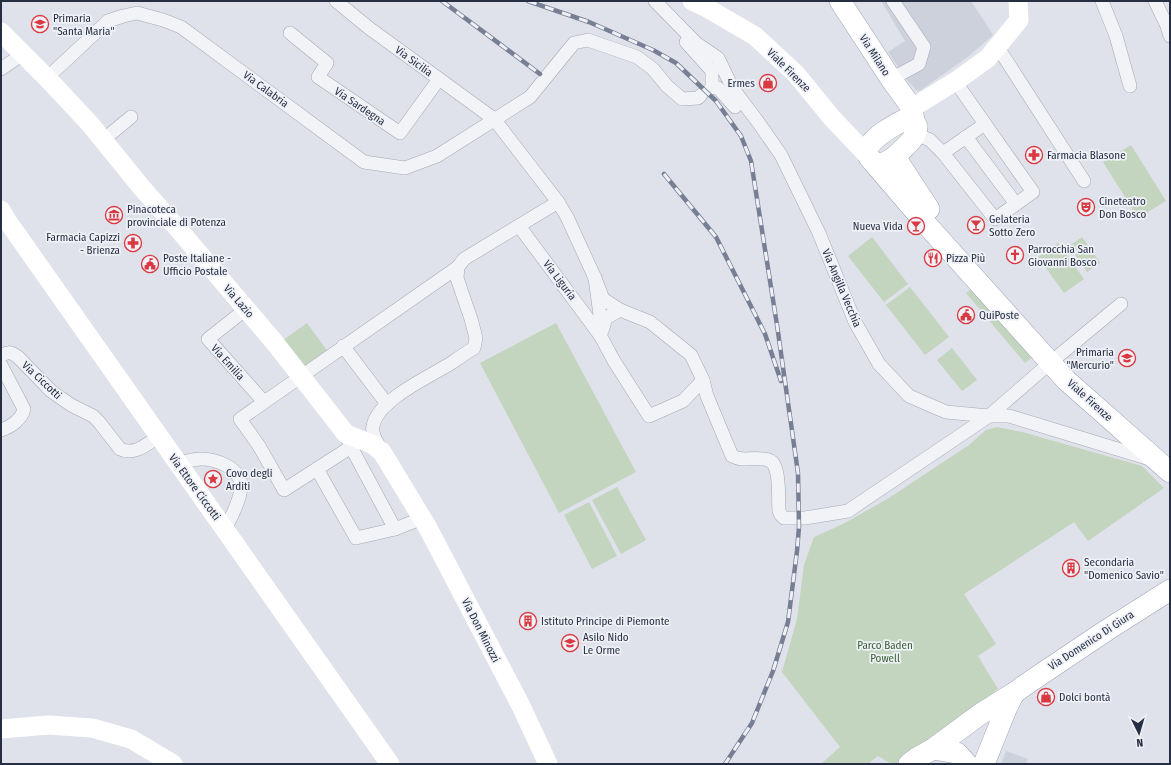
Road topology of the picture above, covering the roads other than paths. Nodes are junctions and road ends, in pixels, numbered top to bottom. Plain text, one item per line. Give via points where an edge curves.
1 (336, 1) edge
2 (649, 1) edge
3 (655, 1) edge
4 (692, 1) edge
5 (840, 1) edge
6 (893, 1) edge
7 (1009, 1) edge
8 (1018, 1) edge
9 (1102, 1) edge
10 (1155, 1) edge
11 (1019, 20) junction
12 (1, 32) edge
13 (290, 33) dead end
14 (1170, 36) edge
15 (997, 46) junction
16 (23, 54) junction
17 (1, 69) edge
18 (47, 78) junction
19 (439, 79) junction
20 (891, 79) junction
21 (954, 81) junction
22 (1130, 86) dead end
23 (708, 90) junction
24 (130, 117) dead end
25 (494, 119) junction
26 (911, 121) junction
27 (758, 122) junction
28 (985, 124) junction
29 (966, 137) junction
30 (103, 140) junction
31 (943, 153) junction
32 (895, 157) junction
33 (871, 160) junction
34 (1084, 181) dead end
35 (558, 202) junction
36 (1016, 204) junction
37 (1, 210) edge
38 (519, 226) junction
39 (461, 263) junction
40 (967, 269) junction
41 (595, 278) junction
42 (1121, 304) dead end
43 (246, 309) junction
44 (620, 310) junction
45 (600, 335) junction
46 (343, 346) junction
47 (1, 356) edge
48 (1050, 362) junction
49 (1, 365) edge
50 (301, 376) junction
51 (703, 380) junction
52 (264, 402) junction
53 (387, 404) junction
54 (989, 416) junction
55 (1, 430) edge
56 (158, 437) junction
57 (348, 440) junction
58 (382, 452) junction
59 (177, 463) junction
60 (1164, 467) edge
61 (317, 469) junction
62 (422, 518) junction
63 (225, 529) junction
64 (395, 529) junction
65 (1170, 590) edge
66 (1014, 693) junction
67 (1, 729) edge
68 (933, 749) junction
69 (173, 764) edge
70 (390, 764) edge
71 (548, 764) edge
72 (909, 764) edge
73 (967, 764) edge
74 (984, 764) edge

1 - 19 street, Via Sicilia
2 - 23 street via 712,71
3 - 27 street, Via Angilla Vecchia via 696,43 718,58 733,89
4 - 33 main road, Viale Firenze via 754,36 796,74
5 - 20 main road, Via Milano
6 - 20 street via 924,47 919,64
7 - 11 street
8 - 11 main road
9 - 22 street via 1116,36
10 - 14 street
11 - 15 main road
12 - 16 main road, Via Lazio
13 - 19 street, Via Sardegna via 327,63 318,77 400,133
15 - 21 main road via 988,58
15 - 34 street
16 - 17 street
16 - 18 main road, Via Lazio
18 - 25 street, Via Calabria via 108,21 136,13 181,27 364,162 405,168 437,156
18 - 30 main road, Via Lazio
19 - 25 street, Via Sicilia
20 - 26 main road, Via Milano
21 - 26 main road
21 - 28 street
23 - 25 street, Via Calabria via 698,98 682,100 653,69 637,57 588,40 574,43 530,97
23 - 27 street, Via Angilla Vecchia via 718,88 737,109
24 - 30 street
25 - 35 street, Via Sicilia
26 - 31 street
26 - 32 main road via 911,141
26 - 33 main road via 874,140 867,150
27 - 54 street, Via Angilla Vecchia via 788,169 819,233 855,322 879,364 909,396 946,412
28 - 29 street
28 - 36 street via 1033,192
29 - 31 street
29 - 36 street
30 - 43 main road, Via Lazio
31 - 36 street via 995,219
32 - 33 main road via 878,164
32 - 40 main road, Viale Firenze
33 - 40 main road, Viale Firenze
35 - 38 street
35 - 41 street, Via Sicilia
37 - 56 main road, Via Ettore Ciccotti
38 - 39 street
38 - 45 street, Via Liguria
39 - 46 street
39 - 53 street via 457,278 476,338 474,348
40 - 48 main road, Viale Firenze
41 - 44 street via 603,299
41 - 45 street
42 - 48 street
43 - 50 main road, Via Lazio
43 - 52 street, Via Emilia via 208,339
44 - 45 street via 606,318
44 - 51 street via 650,322 691,355
45 - 51 street, Via Liguria via 649,416 683,401
46 - 50 street
46 - 53 street
47 - 56 street, Via Ciccotti via 12,352 51,391 93,416 125,452 136,451
48 - 54 street
48 - 60 main road, Viale Firenze via 1066,380
49 - 55 street, Via Ciccotti via 24,409 17,420
50 - 52 street
50 - 57 main road, Via Lazio
51 - 54 street via 732,456 740,460 762,458 771,461 775,466 779,511 784,518 805,518 848,511
52 - 61 street via 240,420 259,446 284,490
53 - 58 street via 373,424 375,438
54 - 60 street, Via Angilla Vecchia via 1009,416
56 - 59 main road, Via Ettore Ciccotti
57 - 58 main road via 372,444
57 - 61 street
57 - 64 street
58 - 62 main road, Via Don Minozzi
59 - 63 main road, Via Ettore Ciccotti
59 - 63 street via 202,459 225,464 238,474 241,485 234,512
61 - 64 street via 356,538
62 - 64 street
62 - 71 main road, Via Don Minozzi via 521,706
63 - 70 main road, Via Ettore Ciccotti
65 - 66 main road, Via Domenico Di Giura
66 - 68 main road, Via Domenico Di Giura
66 - 74 main road, Via Domenico Di Giura
67 - 69 main road via 48,725 92,728 131,739
68 - 72 main road, Via Domenico Di Giura
68 - 73 main road via 957,753

